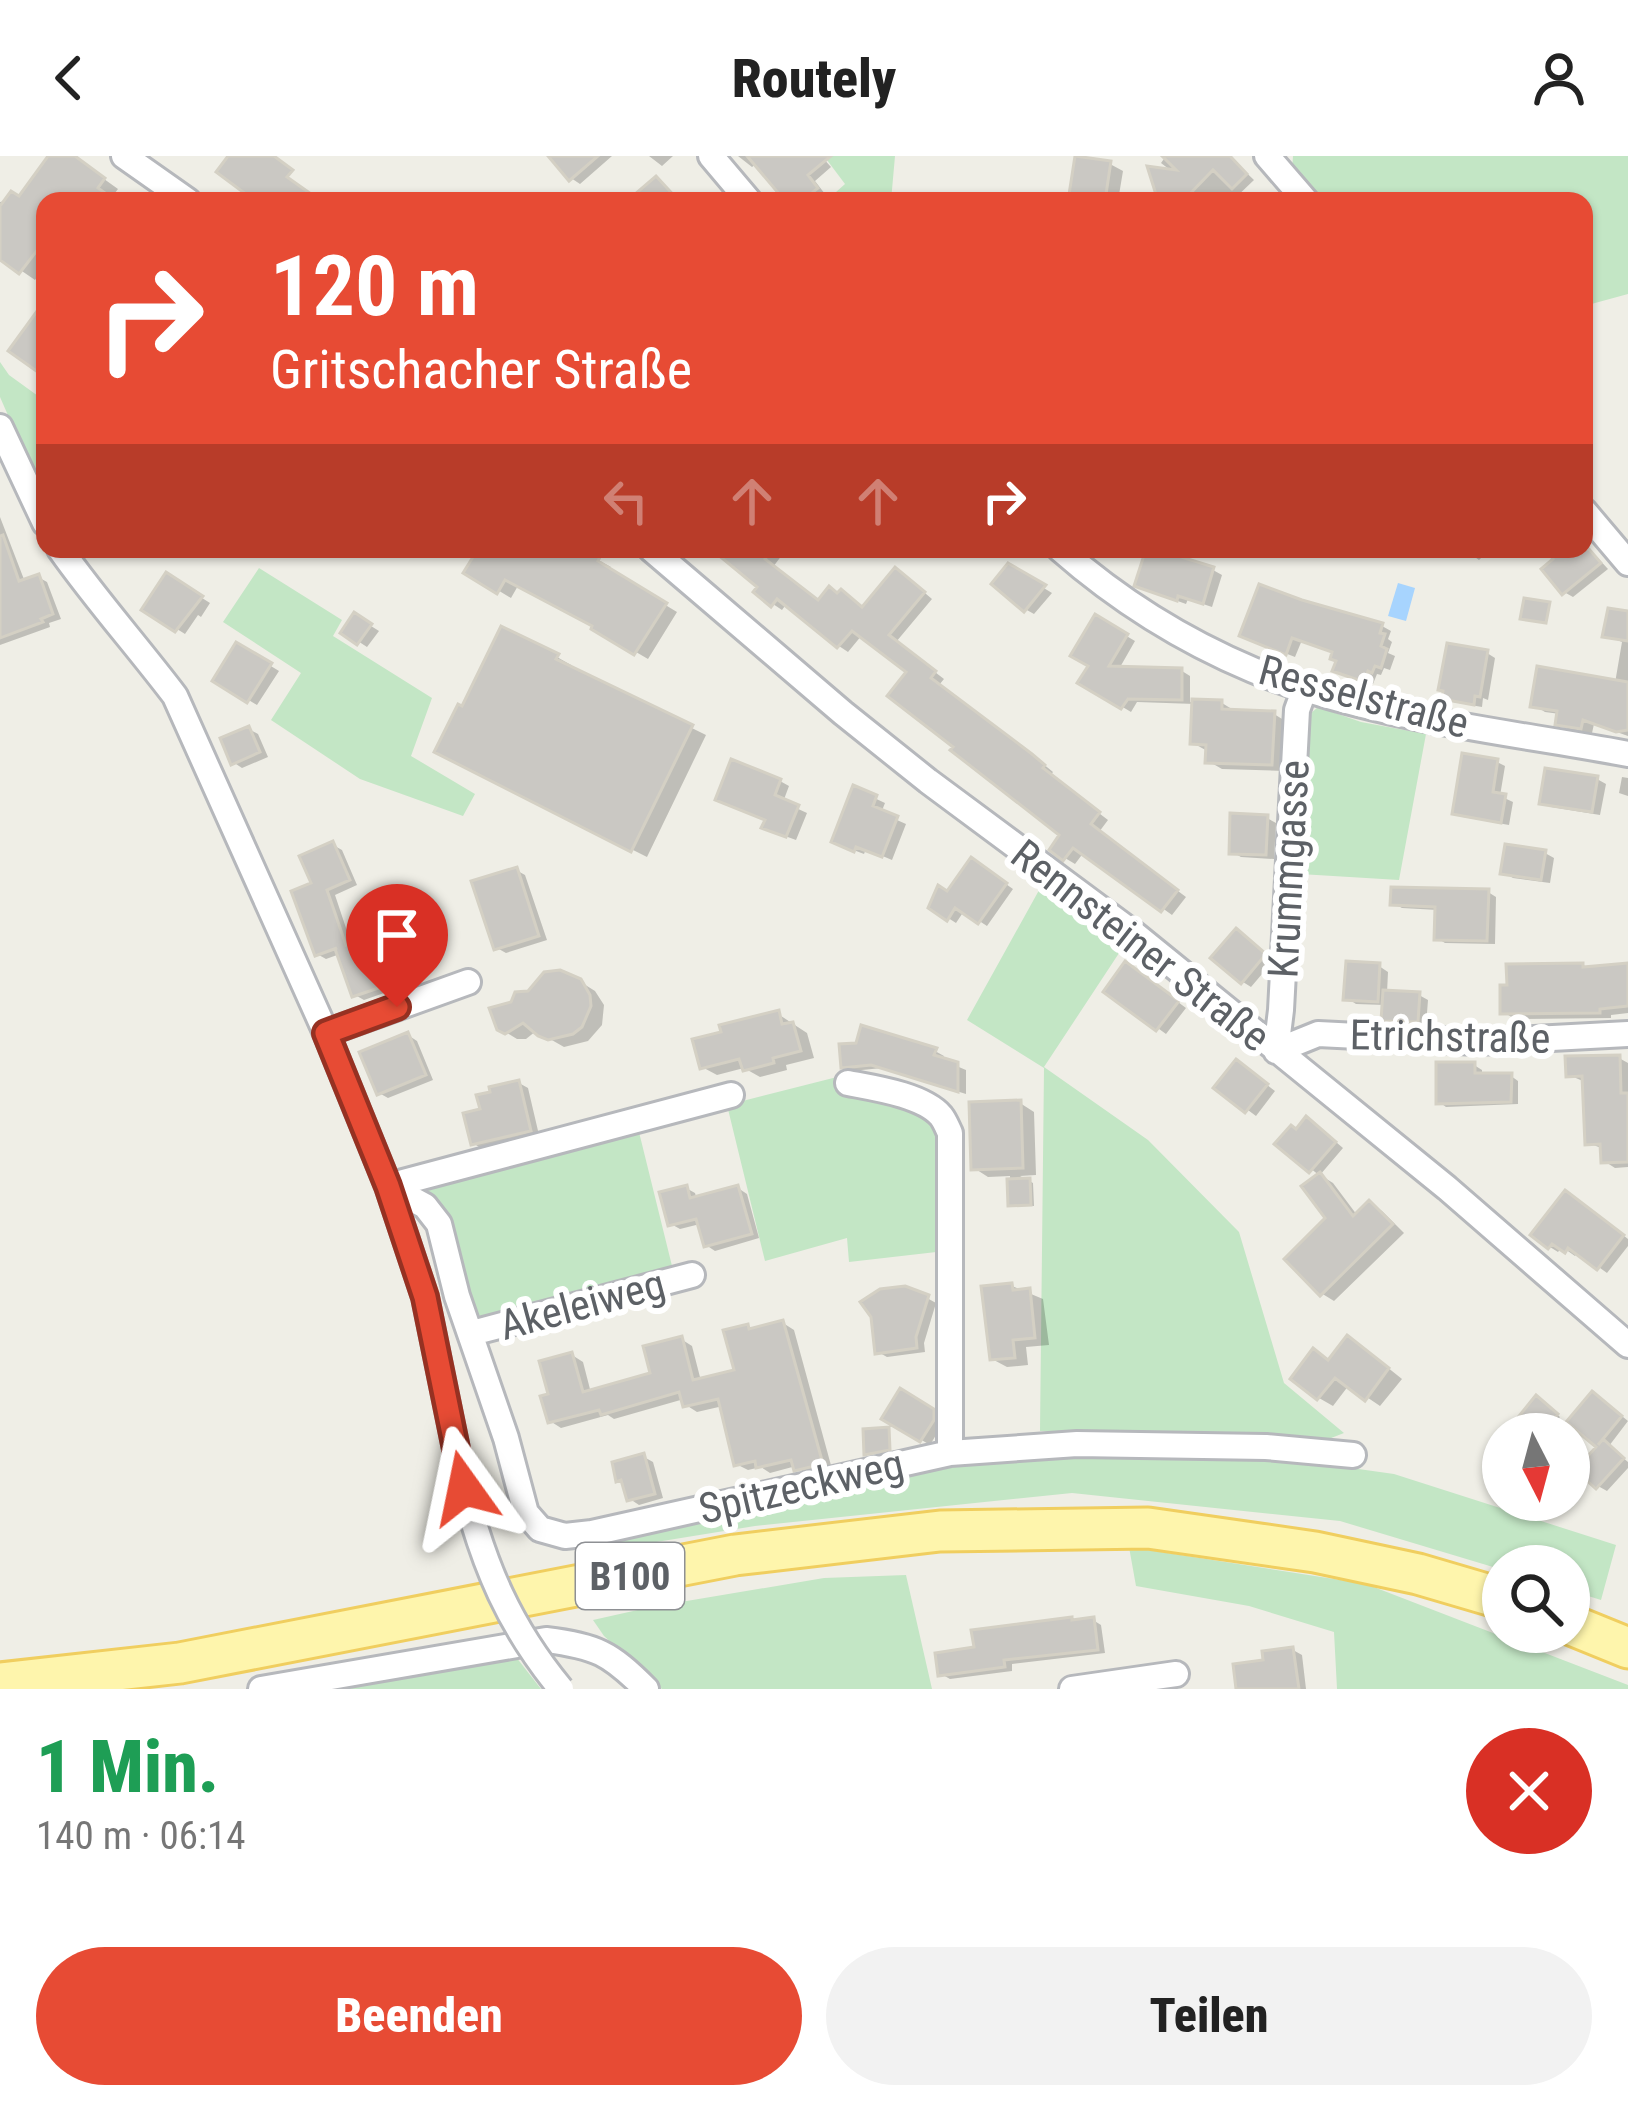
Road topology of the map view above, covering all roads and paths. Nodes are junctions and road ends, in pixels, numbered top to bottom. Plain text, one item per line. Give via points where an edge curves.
1 (124, 156) edge
2 (711, 156) edge
3 (1267, 156) edge
4 (175, 192) edge
5 (741, 192) edge
6 (1298, 192) edge
7 (0, 427) edge
8 (7, 461) edge
9 (36, 508) edge
10 (1593, 521) edge
11 (66, 558) edge
12 (662, 558) edge
13 (1072, 558) edge
14 (1628, 562) edge
15 (1305, 688) junction
16 (1628, 754) edge
17 (468, 982) dead end
18 (326, 1033) junction
19 (1628, 1034) edge
20 (1276, 1051) junction
21 (848, 1083) dead end
22 (731, 1095) dead end
23 (388, 1186) junction
24 (692, 1275) dead end
25 (472, 1333) junction
26 (1628, 1345) edge
27 (950, 1453) junction
28 (1352, 1455) dead end
29 (1482, 1593) edge
30 (1590, 1633) edge
31 (1628, 1648) edge
32 (1176, 1674) dead end
33 (0, 1683) edge
34 (261, 1689) edge
35 (561, 1689) edge
36 (646, 1689) edge
37 (1072, 1689) edge

1 - 4 street
2 - 5 street
3 - 6 street
7 - 8 street
8 - 9 street
10 - 14 street
11 - 18 street via 175,696
12 - 20 street, Rennsteiner Straße via 894,754
13 - 15 street, Resselstraße via 1201,646
15 - 16 street, Resselstraße via 1377,709
15 - 20 street, Krummgasse via 1297,710
17 - 18 street
18 - 23 street
19 - 20 street, Etrichstraße via 1477,1042 1318,1034
20 - 26 street, Rennsteiner Straße
21 - 27 street, Spitzeckweg via 920,1102 940,1114 950,1133
22 - 23 street
23 - 25 street, Spitzeckweg via 440,1224
23 - 35 street, bridge via 425,1297 478,1543 515,1625
24 - 25 street, Akeleiweg
25 - 27 street, Spitzeckweg via 526,1513 539,1529 566,1536
27 - 28 street, Spitzeckweg via 1077,1444
29 - 33 main road, B100 via 1315,1552 1148,1528 940,1531 735,1555 180,1663
30 - 31 main road
32 - 37 street
34 - 36 street via 546,1640 586,1645 620,1662

